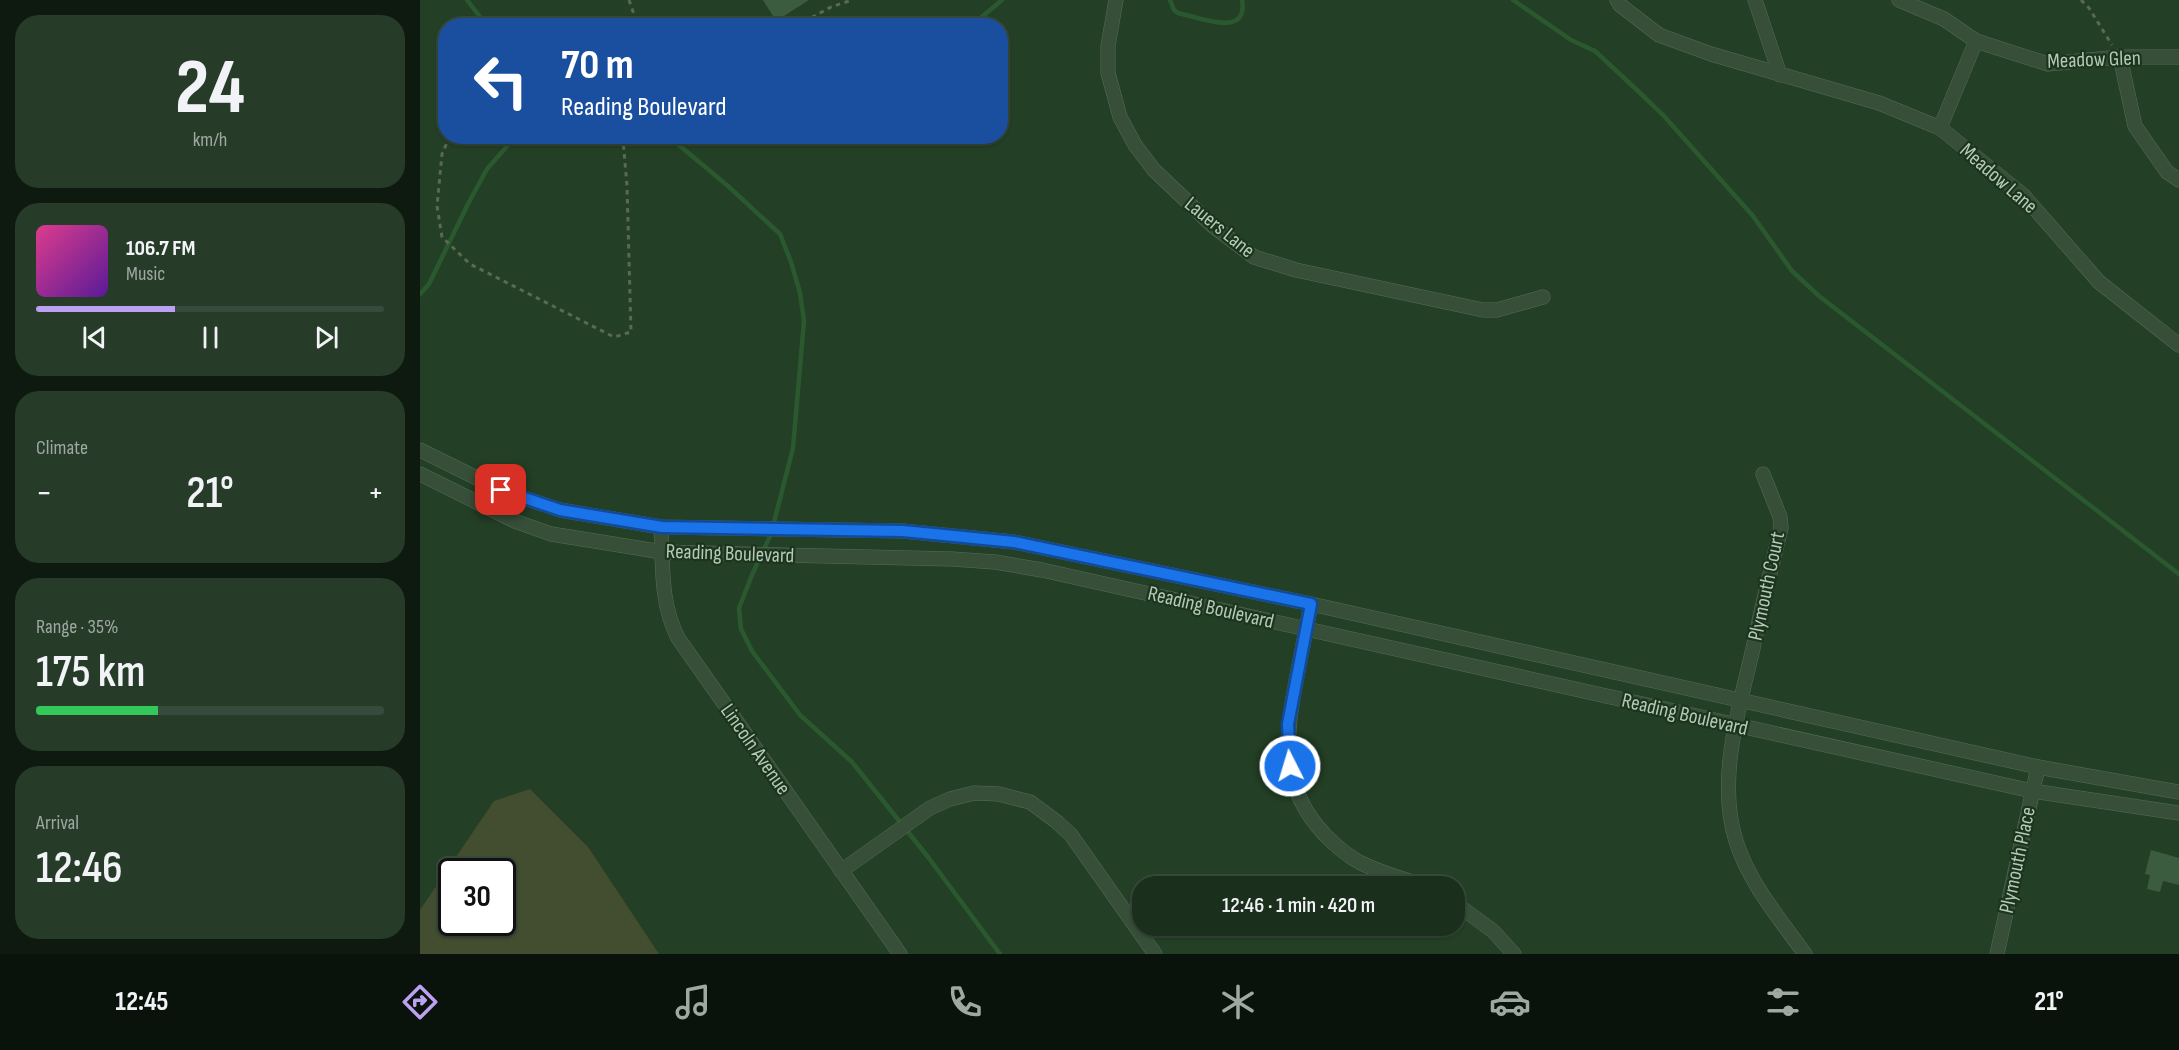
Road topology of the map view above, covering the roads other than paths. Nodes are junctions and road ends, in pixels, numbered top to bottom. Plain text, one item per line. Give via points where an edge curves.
1 (1116, 0) edge
2 (1617, 0) edge
3 (1755, 0) edge
4 (1899, 0) edge
5 (1976, 41) junction
6 (2120, 57) junction
7 (2179, 57) edge
8 (1780, 75) junction
9 (1940, 128) junction
10 (2179, 180) edge
11 (1543, 297) dead end
12 (2179, 345) edge
13 (420, 450) edge
14 (420, 474) edge
15 (1763, 474) dead end
16 (662, 527) junction
17 (663, 552) junction
18 (1311, 604) junction
19 (1306, 630) junction
20 (1741, 699) junction
21 (1736, 726) junction
22 (2038, 767) junction
23 (2032, 791) junction
24 (2179, 792) edge
25 (2179, 813) edge
26 (841, 870) junction
27 (1397, 876) edge
28 (1465, 910) edge
29 (900, 954) edge
30 (1155, 954) edge
31 (1514, 954) edge
32 (1805, 954) edge
33 (1997, 954) edge

1 - 11 street, Lauers Lane via 1108,73 1128,133 1155,170 1213,226 1254,256 1296,270 1483,310
2 - 8 street, Meadow Lane via 1659,35
3 - 8 street
4 - 5 street, Meadow Glen via 1944,19
5 - 6 street, Meadow Glen via 2048,64
5 - 9 street
6 - 7 street, Meadow Glen
6 - 10 street via 2135,126 2168,172
8 - 9 street, Meadow Lane via 1879,103
9 - 12 street, Meadow Lane via 2023,195 2099,282
13 - 16 street, Reading Boulevard via 534,502
14 - 17 street, Reading Boulevard via 517,522 551,534
15 - 20 street, Plymouth Court via 1781,528
16 - 17 street, Lincoln Avenue
16 - 18 street, Reading Boulevard via 903,531 1014,542
17 - 19 street, Reading Boulevard via 995,562 1089,579
17 - 26 street, Lincoln Avenue via 666,607 678,638
18 - 19 street
18 - 20 street, Reading Boulevard
19 - 21 street, Reading Boulevard
19 - 27 street via 1287,734 1295,785 1304,807 1331,841 1360,863
20 - 21 street
20 - 22 street, Reading Boulevard
21 - 23 street, Reading Boulevard
21 - 32 street via 1728,803 1737,843 1760,891
22 - 23 street, Plymouth Place
22 - 24 street, Reading Boulevard
23 - 25 street, Reading Boulevard
23 - 33 street, Plymouth Place
26 - 29 street, Lincoln Avenue
26 - 30 street via 930,808 950,799 983,793 1030,802 1071,835
28 - 31 street via 1493,931

